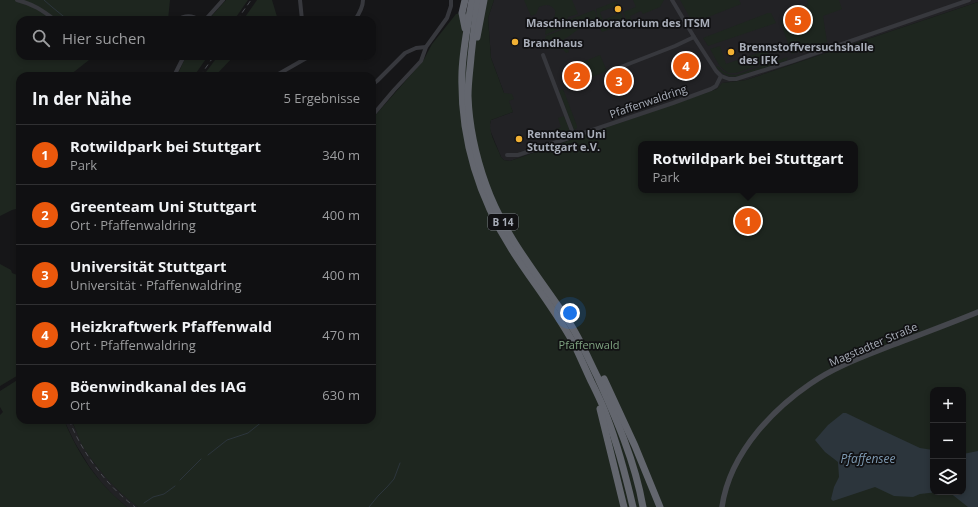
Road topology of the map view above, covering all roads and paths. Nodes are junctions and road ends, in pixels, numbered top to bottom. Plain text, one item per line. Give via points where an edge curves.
1 (17, 0) edge
2 (223, 0) edge
3 (300, 0) edge
4 (363, 0) edge
5 (451, 0) edge
6 (465, 0) edge
7 (472, 0) edge
8 (478, 0) edge
9 (484, 0) edge
10 (672, 0) edge
11 (969, 0) edge
12 (50, 16) edge
13 (209, 16) edge
14 (302, 16) edge
15 (358, 16) edge
16 (466, 32) junction
17 (694, 37) junction
18 (426, 47) junction
19 (472, 51) junction
20 (543, 54) dead end
21 (182, 60) edge
22 (303, 60) edge
23 (613, 70) dead end
24 (176, 72) edge
25 (282, 72) edge
26 (721, 76) junction
27 (376, 82) edge
28 (376, 111) edge
29 (574, 136) junction
30 (507, 155) dead end
31 (978, 312) edge
32 (588, 356) junction
33 (591, 380) junction
34 (643, 506) edge
35 (624, 507) edge
36 (633, 507) edge
37 (660, 507) edge
38 (722, 507) edge

1 - 12 street via 35,5
2 - 13 street
3 - 14 street
4 - 15 street
5 - 18 street via 447,18
6 - 16 highway, B 14 via 462,13
7 - 16 highway, B 14
8 - 19 highway, B 14
9 - 19 highway, B 14 via 475,50
10 - 17 street
11 - 26 street via 744,77 729,79
16 - 33 highway, B 14 via 462,72 463,106 469,148 479,182 498,227 563,326
17 - 23 street
17 - 26 street
18 - 27 street via 405,53
18 - 28 street via 421,61
19 - 32 highway, B 14 via 468,97 470,118 486,186 510,234 570,323
20 - 29 street
21 - 24 street
22 - 25 street
26 - 29 street, Pfaffenwaldring via 716,86 711,89
29 - 30 street, Pfaffenwaldring via 518,155
31 - 38 main road, Magstadter Straße via 856,359 802,390 772,416 746,447 731,474
32 - 34 highway, B 14 via 615,417 631,461
32 - 37 highway via 596,364 621,416
33 - 35 highway, B 14
33 - 36 highway via 608,418

